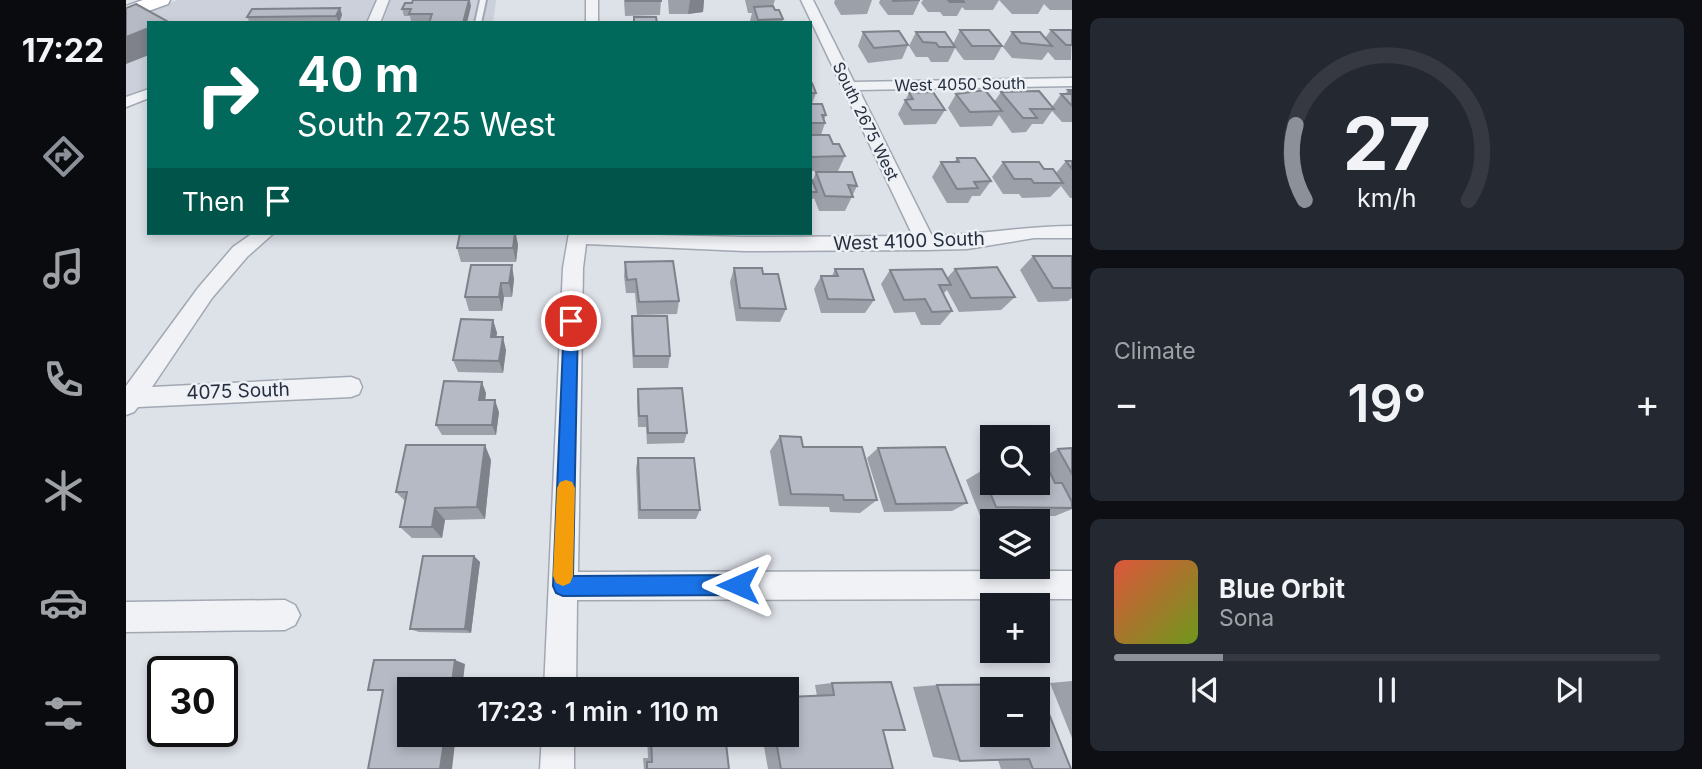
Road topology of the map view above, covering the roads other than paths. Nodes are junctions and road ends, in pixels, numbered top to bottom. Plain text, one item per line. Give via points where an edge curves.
1 (162, 0) edge
2 (383, 0) edge
3 (483, 0) edge
4 (592, 0) edge
5 (807, 0) edge
6 (126, 13) edge
7 (374, 21) edge
8 (478, 21) edge
9 (592, 21) edge
10 (1072, 82) edge
11 (849, 86) junction
12 (147, 94) edge
13 (126, 102) edge
14 (1072, 232) edge
15 (262, 235) edge
16 (578, 235) edge
17 (926, 243) junction
18 (351, 387) dead end
19 (127, 400) edge
20 (1072, 585) edge
21 (563, 586) junction
22 (285, 615) dead end
23 (126, 617) edge
24 (560, 677) edge
25 (558, 747) edge
26 (557, 769) edge

1 - 6 main road
2 - 7 street
3 - 8 lane
4 - 9 street
5 - 11 street, South 2675 West
10 - 11 street, West 4050 South
11 - 17 street, South 2675 West
12 - 13 street
14 - 17 street, West 4100 South
15 - 19 street via 240,252 205,293
16 - 17 street, West 4100 South via 744,244
16 - 21 street via 573,268
18 - 19 street, 4075 South
20 - 21 street
21 - 24 street
22 - 23 street
25 - 26 street

